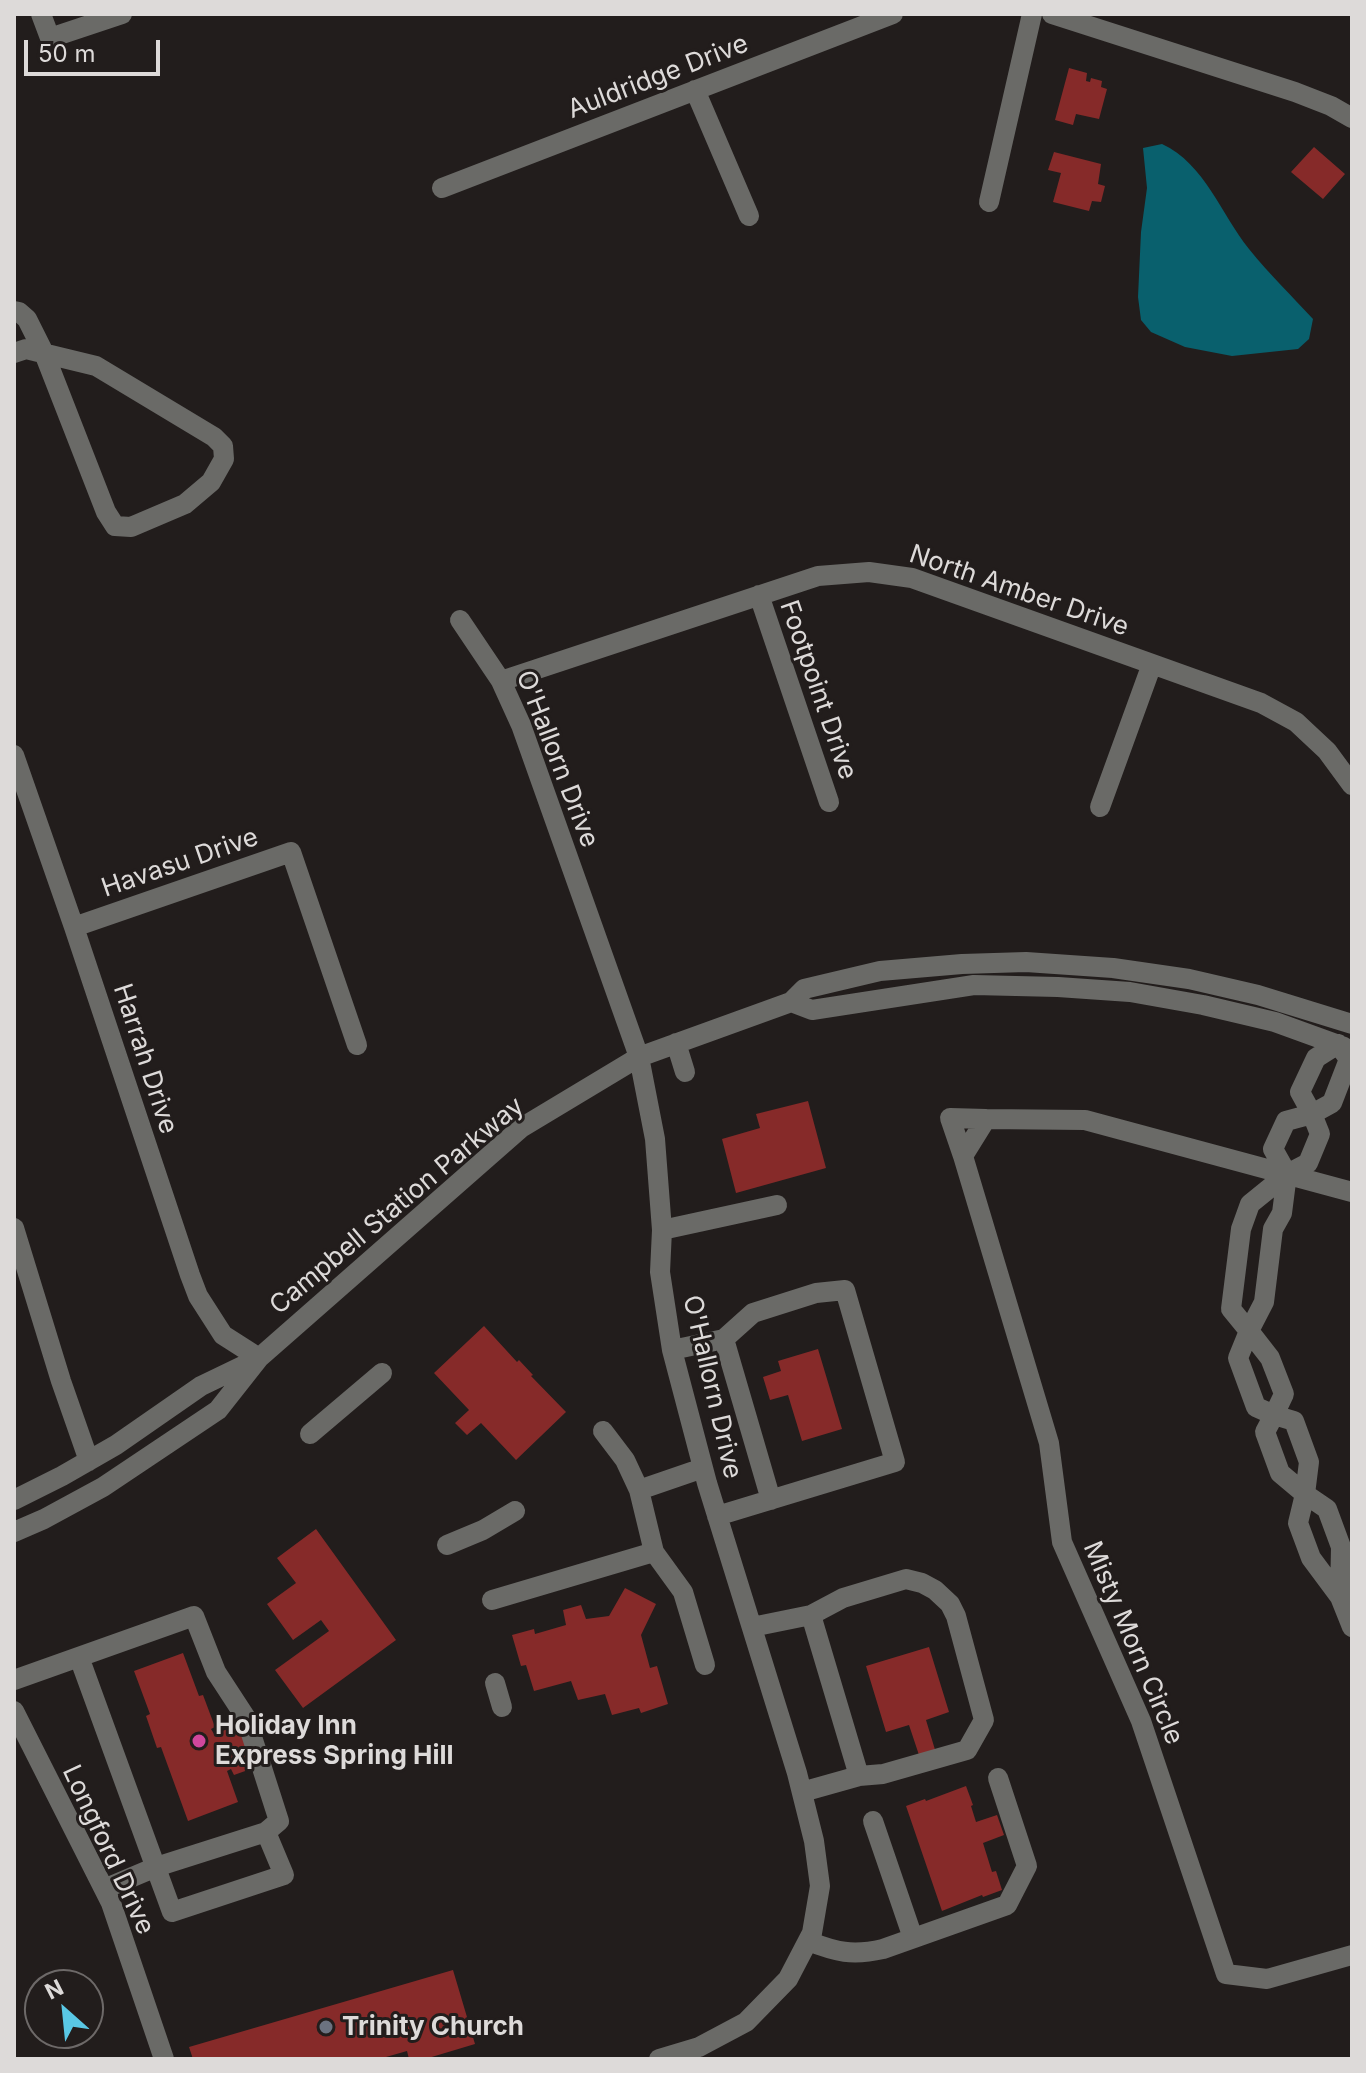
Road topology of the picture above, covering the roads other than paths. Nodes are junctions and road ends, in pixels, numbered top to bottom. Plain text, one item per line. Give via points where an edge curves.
1 (41, 14) edge
2 (122, 14) edge
3 (893, 14) edge
4 (1032, 14) edge
5 (1052, 14) edge
6 (695, 90) junction
7 (1352, 118) edge
8 (442, 188) dead end
9 (989, 202) dead end
10 (749, 216) dead end
11 (14, 311) edge
12 (14, 353) edge
13 (44, 353) junction
14 (759, 595) junction
15 (460, 620) dead end
16 (1152, 664) junction
17 (501, 681) junction
18 (14, 755) edge
19 (1352, 785) edge
20 (829, 802) dead end
21 (1100, 807) dead end
22 (74, 927) junction
23 (791, 1002) junction
24 (1351, 1020) edge
25 (676, 1043) junction
26 (357, 1045) dead end
27 (1345, 1048) edge
28 (639, 1057) junction
29 (685, 1072) dead end
30 (1312, 1114) junction
31 (986, 1119) junction
32 (963, 1156) junction
33 (1287, 1174) junction
34 (1352, 1192) edge
35 (777, 1205) dead end
36 (14, 1228) edge
37 (662, 1230) junction
38 (1249, 1331) junction
39 (724, 1339) junction
40 (672, 1350) junction
41 (259, 1358) junction
42 (382, 1373) dead end
43 (1274, 1415) junction
44 (603, 1431) dead end
45 (310, 1434) dead end
46 (89, 1461) junction
47 (703, 1468) junction
48 (639, 1490) junction
49 (1305, 1494) junction
50 (14, 1500) edge
51 (771, 1500) junction
52 (515, 1511) dead end
53 (717, 1516) junction
54 (14, 1532) edge
55 (447, 1545) dead end
56 (654, 1552) junction
57 (1340, 1597) junction
58 (492, 1600) dead end
59 (811, 1615) junction
60 (752, 1627) junction
61 (1352, 1627) edge
62 (79, 1657) junction
63 (705, 1665) dead end
64 (14, 1680) edge
65 (495, 1683) dead end
66 (502, 1707) dead end
67 (14, 1711) edge
68 (859, 1776) junction
69 (998, 1778) dead end
70 (802, 1792) junction
71 (873, 1821) dead end
72 (266, 1832) junction
73 (156, 1867) junction
74 (104, 1889) junction
75 (913, 1938) junction
76 (808, 1941) junction
77 (1352, 1955) edge
78 (164, 2059) edge
79 (659, 2059) edge

1 - 2 street via 50,38
3 - 6 street, Auldridge Drive
4 - 9 street
5 - 7 street via 1295,92
6 - 8 street, Auldridge Drive
6 - 10 street
11 - 13 street via 27,319
12 - 13 street
13 - 13 street via 96,366 214,437 223,446 224,459 211,482 185,504 131,527 115,526
14 - 16 street, North Amber Drive via 818,576 869,572 912,578
14 - 17 street, North Amber Drive
14 - 20 street, Footpoint Drive
15 - 17 street, O'Hallorn Drive
16 - 19 street, North Amber Drive via 1261,703 1296,722
16 - 21 street
17 - 28 street, O'Hallorn Drive
18 - 22 street, Harrah Drive
22 - 26 street, Havasu Drive via 291,852
22 - 41 street, Harrah Drive via 198,1296 223,1335
23 - 24 street, Campbell Station Parkway via 804,989 880,971 1026,962 1189,979
23 - 25 street, Campbell Station Parkway
23 - 27 street, Campbell Station Parkway via 812,1010 974,985 1115,991 1275,1022
24 - 27 street
25 - 28 street, Campbell Station Parkway
25 - 29 street
27 - 30 street via 1349,1059 1332,1103
27 - 30 street via 1316,1058 1300,1092
28 - 37 street, O'Hallorn Drive via 655,1139
28 - 41 street, Campbell Station Parkway via 521,1128
30 - 33 street via 1320,1134 1308,1163
30 - 33 street via 1286,1121 1273,1149
31 - 32 street
31 - 32 street, Misty Morn Circle via 950,1118
31 - 33 street, Misty Morn Circle via 1085,1120
32 - 77 street, Misty Morn Circle via 1049,1443 1062,1542 1141,1721 1226,1974 1267,1979
33 - 34 street, Misty Morn Circle
33 - 38 street via 1282,1213 1273,1229 1264,1302
33 - 38 street via 1250,1204 1241,1229 1231,1309
35 - 37 street
36 - 46 street
37 - 40 street, O'Hallorn Drive via 660,1272
38 - 43 street via 1270,1358 1284,1394
38 - 43 street via 1238,1358 1256,1407
39 - 40 street
39 - 51 street
39 - 51 street via 753,1313 816,1293 845,1290 895,1462
40 - 47 street, O'Hallorn Drive
41 - 46 street, Campbell Station Parkway via 201,1386
41 - 54 street, Campbell Station Parkway via 218,1410 103,1487
42 - 45 street
43 - 49 street via 1265,1432 1280,1473
43 - 49 street via 1294,1421 1309,1462
44 - 48 street
46 - 50 street, Campbell Station Parkway
47 - 48 street
47 - 53 street, O'Hallorn Drive
48 - 56 street
49 - 57 street via 1298,1523 1311,1558
49 - 57 street via 1327,1509 1341,1547
51 - 53 street
52 - 55 street
53 - 60 street, O'Hallorn Drive
56 - 58 street
56 - 63 street via 683,1592
57 - 61 street
59 - 60 street
59 - 68 street
59 - 68 street via 843,1598 906,1579 935,1590 956,1616 984,1720 967,1750
60 - 70 street, O'Hallorn Drive
62 - 64 street
62 - 72 street via 194,1616 216,1672 246,1718 279,1821
62 - 73 street
65 - 66 street
67 - 74 street, Longford Drive
68 - 70 street
69 - 75 street via 1027,1866 1007,1905
70 - 76 street, O'Hallorn Drive via 820,1886
71 - 75 street
72 - 73 street
72 - 73 street via 284,1875 172,1912
73 - 74 street
74 - 78 street, Longford Drive
75 - 76 street via 863,1953
76 - 79 street, O'Hallorn Drive via 788,1979 746,2022 699,2047

